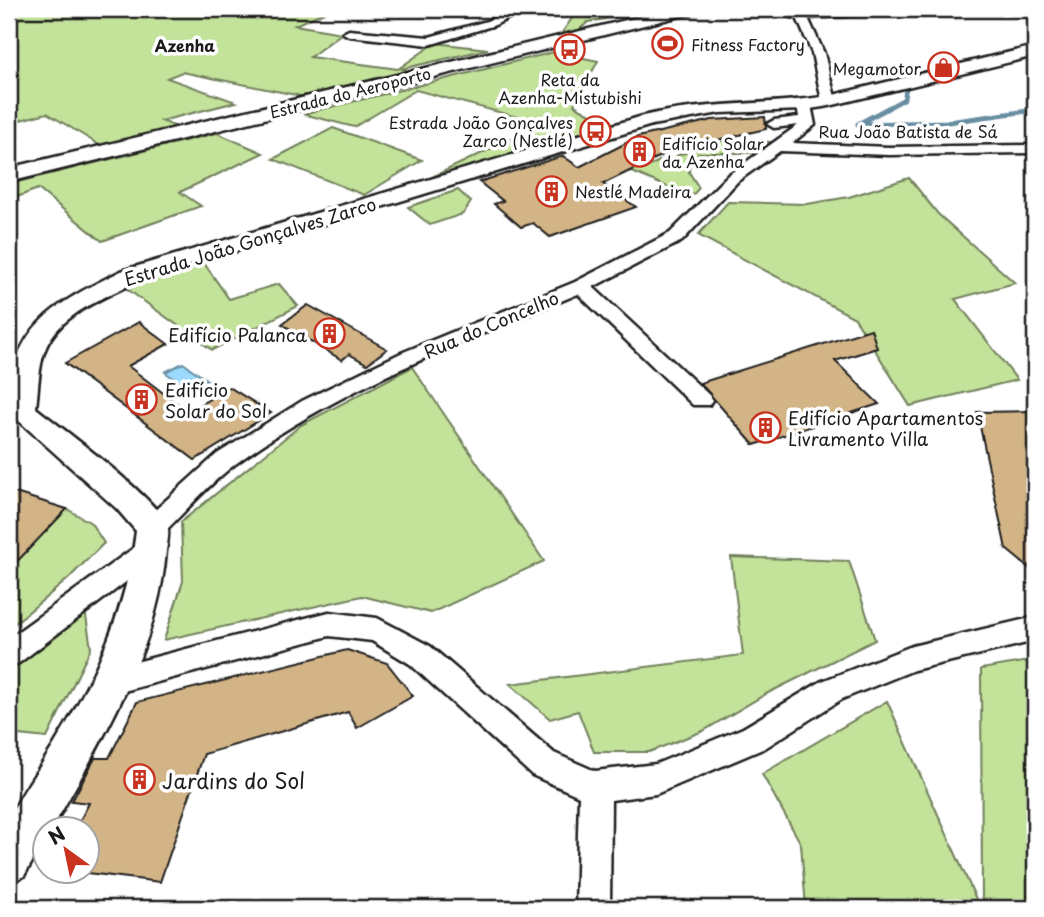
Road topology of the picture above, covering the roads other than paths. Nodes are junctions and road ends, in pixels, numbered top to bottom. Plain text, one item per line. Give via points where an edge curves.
1 (496, 9) edge
2 (691, 9) edge
3 (759, 9) edge
4 (906, 9) edge
5 (524, 10) edge
6 (801, 15) junction
7 (349, 33) dead end
8 (1035, 51) edge
9 (829, 101) junction
10 (806, 113) junction
11 (774, 124) dead end
12 (780, 147) junction
13 (1035, 149) edge
14 (9, 175) edge
15 (581, 286) junction
16 (701, 400) dead end
17 (15, 412) edge
18 (151, 538) junction
19 (1035, 629) edge
20 (9, 654) edge
21 (109, 682) junction
22 (595, 787) junction
23 (9, 861) edge
24 (593, 908) edge

1 - 5 street
2 - 14 main road, Estrada do Aeroporto
3 - 6 street
4 - 6 street
5 - 7 street via 429,41
6 - 9 street via 818,53
8 - 9 street, Estrada João Gonçalves Zarco
9 - 10 street, Estrada João Gonçalves Zarco
10 - 11 street
10 - 12 street, Rua do Concelho via 808,125
10 - 17 street, Estrada João Gonçalves Zarco via 720,108 649,120 129,276 73,305 40,333
12 - 13 street, Rua João Batista de Sá
12 - 15 street, Rua do Concelho via 733,178 676,237
15 - 16 street
15 - 18 street, Rua do Concelho via 408,358 310,406 225,460
17 - 18 street, Estrada João Gonçalves Zarco via 128,500
18 - 20 street, Rua do Concelho
18 - 21 street via 140,608
19 - 22 street via 912,658 832,690 754,738 656,779
21 - 22 street via 329,624 377,630 420,654 543,764
21 - 23 street
22 - 24 street

